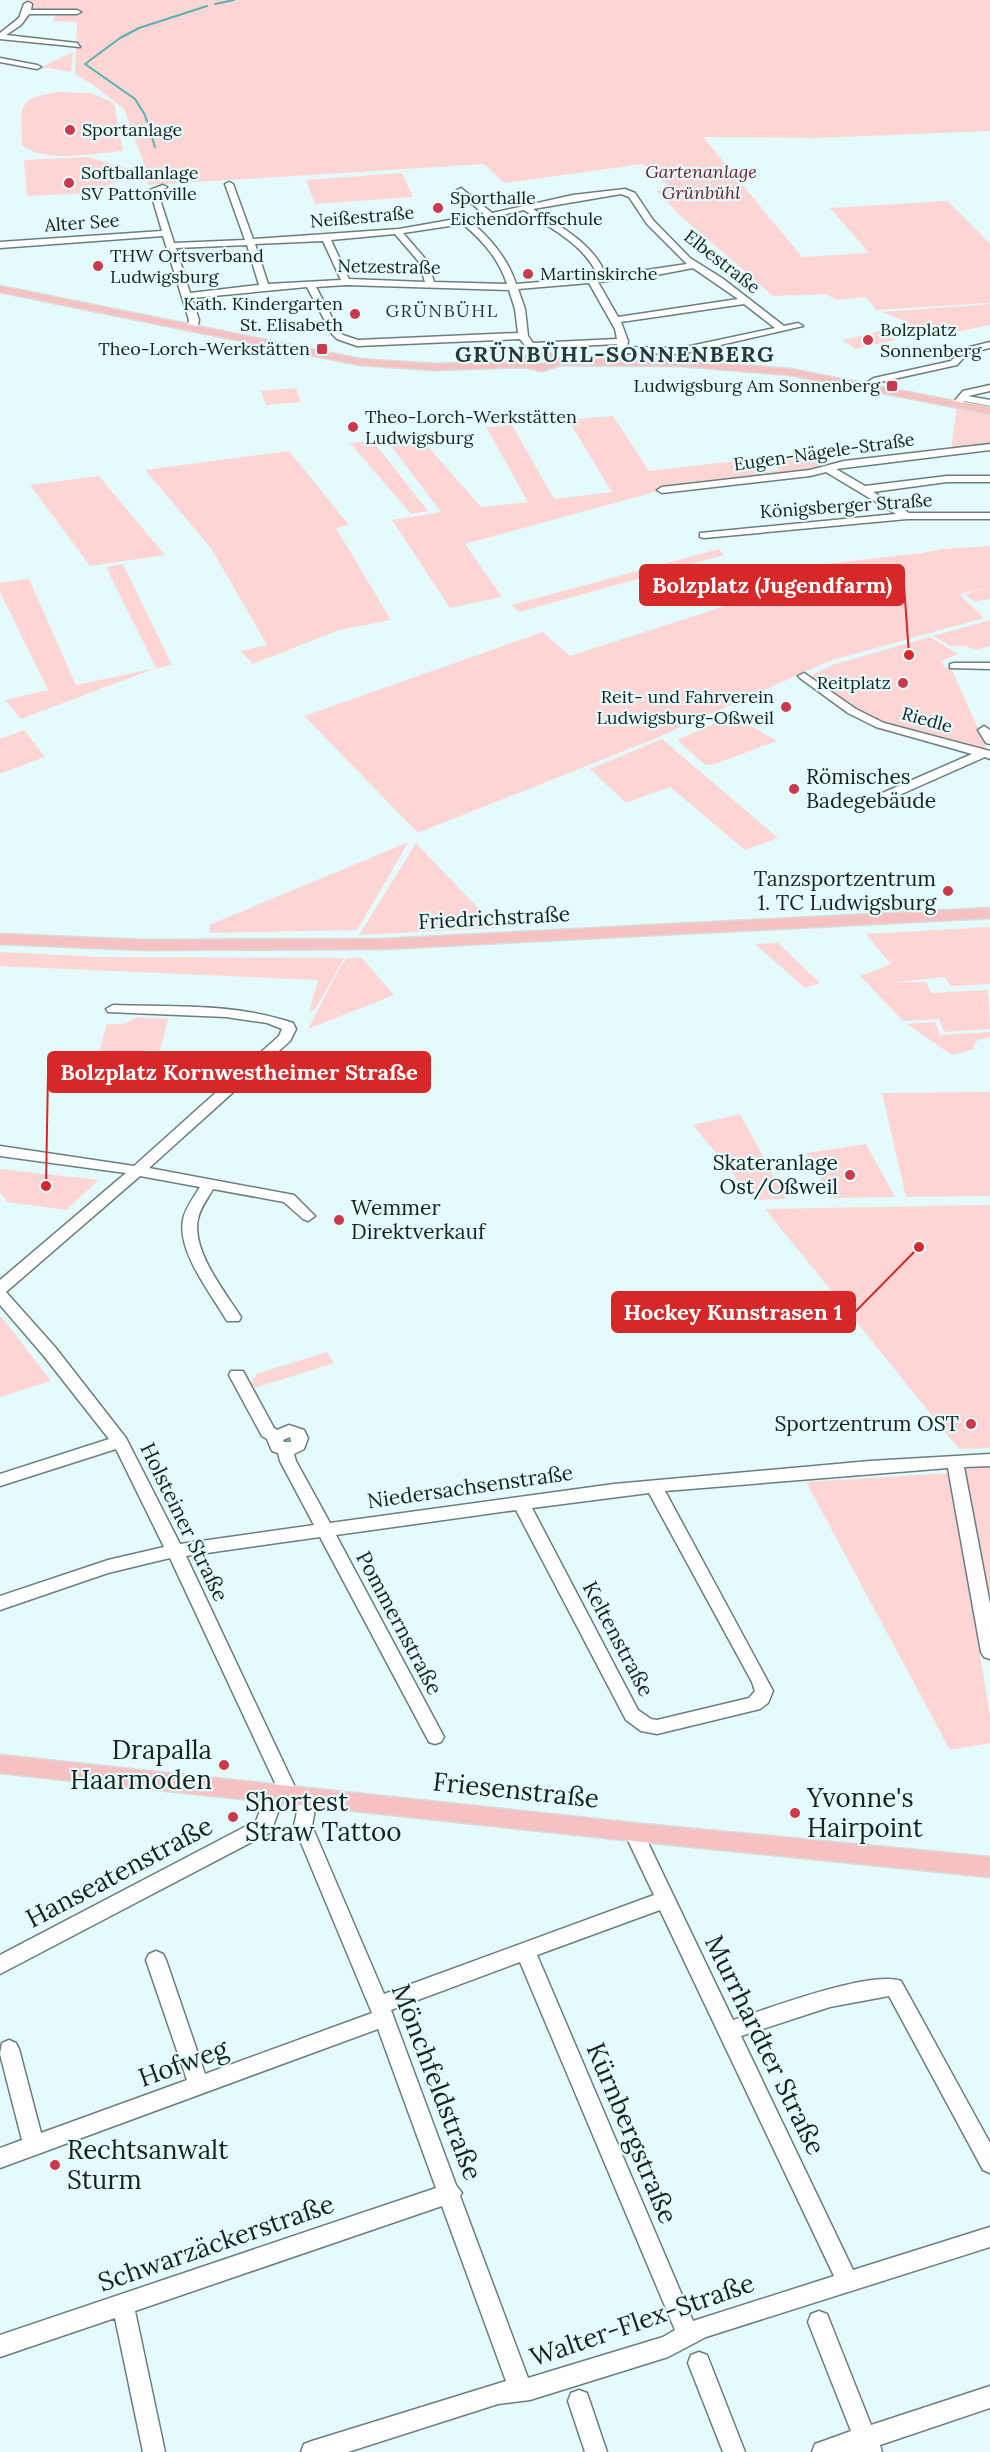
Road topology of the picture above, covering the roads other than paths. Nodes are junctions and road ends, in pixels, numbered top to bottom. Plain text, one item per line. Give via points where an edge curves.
1 (28, 2) dead end
2 (27, 12) junction
3 (77, 12) dead end
4 (0, 37) edge
5 (77, 45) dead end
6 (0, 60) edge
7 (37, 67) dead end
8 (229, 184) dead end
9 (163, 187) dead end
10 (460, 189) dead end
11 (622, 192) joint
12 (526, 208) junction
13 (491, 216) junction
14 (465, 221) junction
15 (397, 231) junction
16 (167, 233) junction
17 (326, 238) junction
18 (250, 242) junction
19 (0, 245) edge
20 (171, 246) junction
21 (693, 265) junction
22 (603, 279) junction
23 (592, 280) junction
24 (346, 282) junction
25 (430, 283) junction
26 (310, 284) junction
27 (512, 286) junction
28 (264, 287) junction
29 (0, 289) edge
30 (186, 296) junction
31 (746, 301) junction
32 (615, 320) junction
33 (798, 326) dead end
34 (192, 328) junction
35 (782, 329) junction
36 (523, 336) junction
37 (623, 345) junction
38 (990, 345) edge
39 (533, 351) junction
40 (557, 362) junction
41 (610, 362) junction
42 (526, 364) junction
43 (866, 386) junction
44 (990, 388) edge
45 (960, 401) junction
46 (990, 403) edge
47 (990, 411) edge
48 (990, 447) edge
49 (828, 469) junction
50 (990, 479) edge
51 (662, 490) dead end
52 (861, 490) junction
53 (907, 516) junction
54 (990, 516) edge
55 (704, 534) dead end
56 (954, 666) dead end
57 (990, 666) edge
58 (804, 676) dead end
59 (986, 755) edge
60 (884, 797) dead end
61 (990, 913) edge
62 (0, 939) edge
63 (113, 1009) dead end
64 (0, 1151) edge
65 (138, 1170) junction
66 (209, 1184) junction
67 (308, 1216) dead end
68 (0, 1288) edge
69 (0, 1295) edge
70 (232, 1317) dead end
71 (237, 1375) dead end
72 (120, 1442) junction
73 (990, 1460) edge
74 (956, 1461) junction
75 (0, 1480) edge
76 (654, 1486) junction
77 (521, 1503) junction
78 (323, 1530) junction
79 (175, 1551) junction
80 (0, 1603) edge
81 (988, 1627) edge
82 (990, 1652) edge
83 (435, 1737) dead end
84 (0, 1764) edge
85 (280, 1794) junction
86 (308, 1797) junction
87 (633, 1832) junction
88 (990, 1867) edge
89 (664, 1900) junction
90 (526, 1952) junction
91 (156, 1960) dead end
92 (0, 1965) edge
93 (382, 2011) junction
94 (728, 2031) junction
95 (9, 2049) dead end
96 (199, 2085) junction
97 (34, 2146) junction
98 (0, 2158) edge
99 (990, 2163) edge
100 (451, 2193) junction
101 (990, 2237) edge
102 (848, 2282) junction
103 (123, 2305) junction
104 (819, 2322) dead end
105 (688, 2335) junction
106 (0, 2346) edge
107 (699, 2363) dead end
108 (521, 2390) junction
109 (990, 2397) edge
110 (579, 2401) dead end
111 (869, 2445) edge
112 (154, 2452) edge
113 (312, 2452) edge
114 (596, 2452) edge
115 (734, 2452) edge
116 (823, 2452) edge

1 - 2 street
2 - 3 street
2 - 4 street
4 - 5 street
6 - 7 street
8 - 18 street
9 - 16 street via 154,193
10 - 13 street
11 - 12 street, Neißestraße
11 - 21 street, Elbestraße via 632,195 650,222
12 - 13 street, Neißestraße
12 - 22 street via 579,246 598,266
13 - 14 street, Neißestraße
14 - 15 street, Neißestraße
14 - 27 street via 496,250
15 - 17 street, Neißestraße
15 - 25 street via 423,260
16 - 19 street, Alter See
16 - 20 street
17 - 18 street, Neißestraße
17 - 24 street
18 - 20 street, Neißestraße
18 - 28 street
20 - 30 street
21 - 22 street, Netzestraße
21 - 31 street, Elbestraße
22 - 23 street, Netzestraße
23 - 27 street, Netzestraße
23 - 32 street
24 - 25 street, Netzestraße
24 - 26 street, Netzestraße
25 - 27 street, Netzestraße
26 - 28 street, Netzestraße
26 - 36 street via 335,332 357,343
27 - 36 street
28 - 30 street, Netzestraße
29 - 34 main road
30 - 34 street via 194,320
31 - 32 street
31 - 35 street, Elbestraße
32 - 37 street
33 - 35 street
34 - 42 main road via 375,363 457,368
35 - 37 street via 681,351
36 - 39 street
37 - 39 street
37 - 41 street via 621,356
38 - 43 street via 965,351 954,363 877,380
39 - 40 main road
39 - 42 main road
40 - 41 main road
40 - 42 main road via 543,368
41 - 43 main road via 730,366
43 - 45 main road
44 - 45 street via 966,393
45 - 46 street
45 - 47 main road
48 - 49 street, Eugen-Nägele-Straße
49 - 51 street, Eugen-Nägele-Straße
49 - 52 street
50 - 52 street via 947,479
52 - 53 street
53 - 54 street, Königsberger Straße
53 - 55 street, Königsberger Straße
56 - 57 street
58 - 59 street, Riedle via 862,717 880,725
59 - 60 street, Riedle
61 - 62 main road, Friedrichstraße via 383,944 181,946
63 - 65 street via 238,1015 278,1022 289,1029 285,1038
64 - 65 street
65 - 66 street
65 - 68 street
66 - 67 street via 289,1198
66 - 70 street via 190,1218 190,1236
69 - 72 street, Holsteiner Straße
71 - 78 street, Pommernstraße via 268,1432 281,1443
72 - 75 street
72 - 79 street, Holsteiner Straße
73 - 74 street, Niedersachsenstraße
74 - 76 street, Niedersachsenstraße
74 - 81 street
76 - 77 street, Niedersachsenstraße
76 - 77 street, Keltenstraße via 761,1682 762,1698 754,1704 657,1727 639,1722
77 - 78 street, Niedersachsenstraße
78 - 79 street, Niedersachsenstraße
78 - 83 street, Pommernstraße
79 - 80 street, Niedersachsenstraße via 101,1568
79 - 85 street, Holsteiner Straße via 285,1785
81 - 82 street
84 - 85 main road, Friesenstraße
85 - 86 main road, Friesenstraße
85 - 92 street, Hanseatenstraße via 264,1826
86 - 87 main road, Friesenstraße
86 - 93 street, Mönchfeldstraße via 303,1826
87 - 88 main road, Friesenstraße
87 - 89 street, Murrhardter Straße
89 - 90 street, Hofweg
89 - 94 street, Murrhardter Straße
90 - 93 street, Hofweg
90 - 105 street, Kürnbergstraße
91 - 96 street
93 - 96 street, Hofweg
93 - 100 street, Mönchfeldstraße
94 - 99 street via 834,1996 894,1987
94 - 102 street, Murrhardter Straße
95 - 97 street
96 - 97 street, Hofweg
97 - 98 street, Hofweg
100 - 103 street, Schwarzäckerstraße
100 - 108 street, Mönchfeldstraße
101 - 102 street, Walter-Flex-Straße
102 - 105 street, Walter-Flex-Straße
103 - 106 street, Schwarzäckerstraße
103 - 112 street
104 - 111 street
105 - 108 street, Walter-Flex-Straße via 668,2346
107 - 115 street
108 - 113 street, Walter-Flex-Straße via 498,2393
109 - 111 street
110 - 114 street
111 - 116 street

